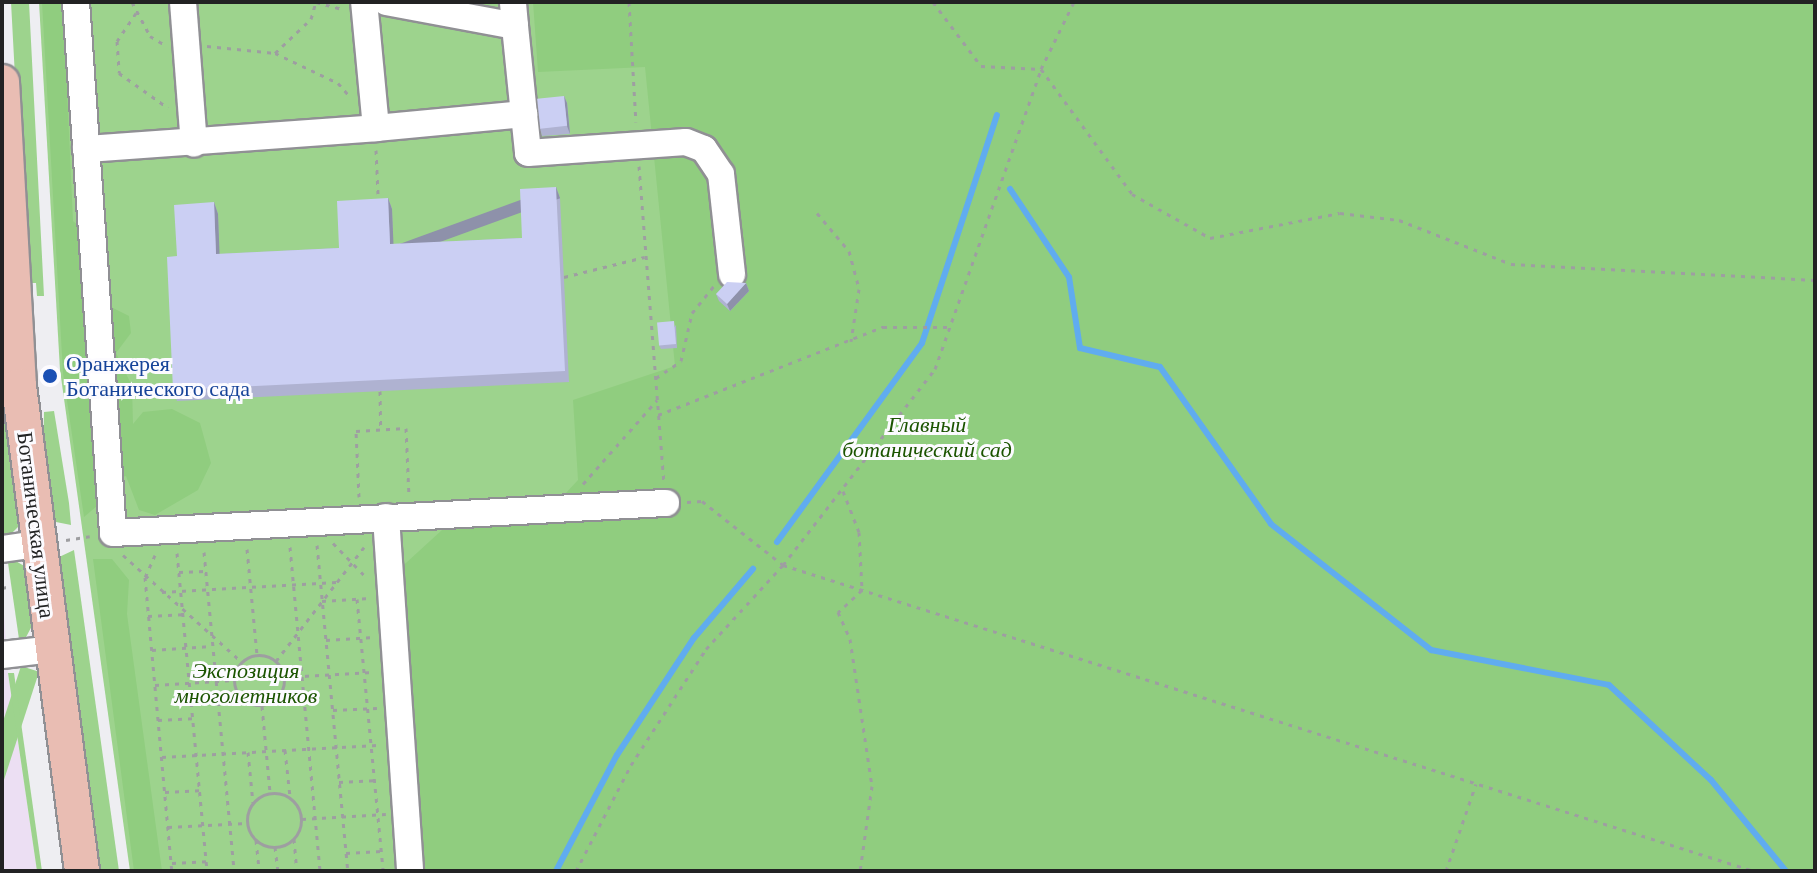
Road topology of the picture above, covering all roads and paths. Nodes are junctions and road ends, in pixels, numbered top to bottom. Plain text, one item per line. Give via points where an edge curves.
1 (76, 2) edge
2 (183, 2) edge
3 (316, 2) edge
4 (386, 2) edge
5 (629, 2) edge
6 (933, 2) edge
7 (1074, 2) edge
8 (358, 7) edge
9 (136, 13) dead end
10 (514, 14) edge
11 (197, 44) dead end
12 (275, 53) junction
13 (1041, 69) junction
14 (2, 82) edge
15 (358, 106) dead end
16 (173, 111) dead end
17 (524, 114) junction
18 (376, 128) junction
19 (194, 144) junction
20 (638, 145) junction
21 (86, 149) junction
22 (378, 194) dead end
23 (817, 213) dead end
24 (6, 256) edge
25 (645, 257) junction
26 (732, 274) joint
27 (564, 277) edge
28 (1815, 280) edge
29 (953, 327) junction
30 (851, 341) junction
31 (656, 378) junction
32 (380, 391) edge
33 (657, 400) junction
34 (658, 415) junction
35 (381, 430) junction
36 (843, 491) junction
37 (666, 503) junction
38 (555, 512) junction
39 (386, 517) junction
40 (113, 533) junction
41 (332, 540) dead end
42 (317, 541) dead end
43 (290, 543) dead end
44 (38, 544) junction
45 (247, 545) dead end
46 (204, 548) dead end
47 (2, 549) edge
48 (177, 549) dead end
49 (156, 551) dead end
50 (123, 557) dead end
51 (350, 565) junction
52 (783, 565) junction
53 (206, 571) junction
54 (179, 572) junction
55 (145, 577) junction
56 (374, 581) dead end
57 (337, 582) junction
58 (321, 583) junction
59 (294, 585) junction
60 (251, 587) junction
61 (208, 590) junction
62 (862, 590) junction
63 (181, 591) junction
64 (162, 592) junction
65 (376, 598) dead end
66 (357, 599) junction
67 (322, 601) junction
68 (183, 612) junction
69 (148, 616) junction
70 (298, 632) junction
71 (212, 636) junction
72 (379, 636) dead end
73 (361, 638) junction
74 (326, 640) junction
75 (213, 646) junction
76 (186, 648) junction
77 (52, 649) junction
78 (152, 650) junction
79 (2, 655) edge
80 (257, 655) junction
81 (276, 661) junction
82 (242, 662) junction
83 (383, 672) dead end
84 (364, 673) junction
85 (329, 675) junction
86 (285, 677) junction
87 (302, 677) junction
88 (234, 680) junction
89 (216, 681) junction
90 (190, 683) junction
91 (155, 685) junction
92 (262, 706) junction
93 (386, 707) dead end
94 (367, 708) junction
95 (333, 710) junction
96 (193, 718) junction
97 (158, 720) junction
98 (389, 744) dead end
99 (371, 745) junction
100 (336, 747) junction
101 (309, 748) junction
102 (285, 750) junction
103 (266, 751) junction
104 (248, 752) junction
105 (223, 754) junction
106 (196, 755) junction
107 (162, 757) junction
108 (374, 780) junction
109 (339, 782) junction
110 (1476, 784) junction
111 (200, 790) junction
112 (165, 792) junction
113 (270, 793) junction
114 (290, 797) junction
115 (253, 803) junction
116 (393, 814) dead end
117 (377, 815) junction
118 (343, 817) junction
119 (316, 818) junction
120 (302, 819) junction
121 (247, 823) junction
122 (230, 824) junction
123 (203, 825) junction
124 (168, 827) junction
125 (294, 839) junction
126 (256, 840) junction
127 (275, 847) junction
128 (381, 851) junction
129 (346, 853) junction
130 (207, 861) junction
131 (403, 861) edge
132 (172, 863) junction
133 (82, 871) edge
134 (172, 871) edge
135 (207, 871) edge
136 (234, 871) edge
137 (259, 871) edge
138 (278, 871) edge
139 (297, 871) edge
140 (320, 871) edge
141 (348, 871) edge
142 (383, 871) edge
143 (576, 871) edge
144 (860, 871) edge
145 (1446, 871) edge
146 (1754, 871) edge

1 - 21 lane
2 - 19 lane
3 - 8 path
3 - 12 path via 311,19
4 - 10 lane
5 - 20 path
6 - 13 path via 981,66
7 - 13 path
8 - 18 lane
9 - 16 path via 117,41 119,73
10 - 17 lane
11 - 12 path
12 - 15 path via 338,83
13 - 28 path via 1132,194 1210,238 1340,213 1399,220 1511,264
13 - 29 path
14 - 24 main road, Ботаническая улица
17 - 18 lane
17 - 20 lane via 528,153
18 - 19 lane
18 - 22 path
19 - 21 lane
20 - 25 path
20 - 26 lane via 686,142 716,162
21 - 40 lane
23 - 30 path via 849,251 859,289
24 - 44 main road, Ботаническая улица
25 - 27 path
25 - 31 path
26 - 31 path via 702,295 687,352
29 - 30 path via 883,327
29 - 36 path via 915,403
30 - 34 path
31 - 33 path
32 - 35 path
33 - 34 path
33 - 38 path
34 - 37 path
35 - 39 path via 356,431
35 - 39 path via 406,428
36 - 52 path
36 - 62 path via 859,532
37 - 38 lane
37 - 52 path via 702,501
38 - 39 lane
39 - 40 lane
39 - 51 path
39 - 131 lane
40 - 44 path
41 - 51 path
42 - 58 path
43 - 59 path
44 - 47 lane
44 - 77 main road, Ботаническая улица
45 - 60 path
46 - 53 path
48 - 54 path
49 - 55 path
50 - 55 path
51 - 56 path
51 - 57 path
52 - 62 path
52 - 143 path via 706,649 631,765
53 - 54 path
53 - 61 path
54 - 63 path
55 - 64 path
55 - 69 path
57 - 58 path
57 - 67 path
58 - 59 path
58 - 67 path
59 - 60 path
59 - 70 path
60 - 61 path
60 - 80 path
61 - 63 path
61 - 71 path
62 - 110 path
62 - 144 path via 838,612 850,639 868,740 872,803
63 - 64 path
63 - 68 path
64 - 68 path
65 - 66 path
66 - 67 path
66 - 73 path
67 - 70 path
67 - 74 path
68 - 69 path
68 - 71 path
68 - 76 path
69 - 78 path
70 - 81 path
70 - 87 path
71 - 75 path
71 - 82 path
72 - 73 path
73 - 74 path
73 - 84 path
74 - 85 path
75 - 76 path
75 - 89 path
76 - 78 path
76 - 90 path
77 - 79 lane
77 - 133 main road, Ботаническая улица
78 - 91 path
80 - 81 path
80 - 82 path
81 - 86 path
82 - 88 path
83 - 84 path
84 - 85 path
84 - 94 path
85 - 87 path
85 - 95 path
86 - 87 path
86 - 92 path via 280,695
87 - 101 path
88 - 89 path
88 - 92 path via 242,699
89 - 90 path
89 - 105 path
90 - 91 path
90 - 96 path
91 - 97 path
92 - 103 path
93 - 94 path
94 - 95 path
94 - 99 path
95 - 100 path
96 - 97 path
96 - 106 path
97 - 107 path
98 - 99 path
99 - 100 path
99 - 108 path
100 - 101 path
100 - 109 path
101 - 102 path
101 - 119 path
102 - 103 path
102 - 114 path
103 - 104 path
103 - 113 path
104 - 105 path
104 - 115 path
105 - 106 path
105 - 122 path
106 - 107 path
106 - 111 path
107 - 112 path
108 - 109 path
108 - 117 path
109 - 118 path
110 - 145 path
110 - 146 path
111 - 112 path
111 - 123 path
112 - 124 path
113 - 114 path
113 - 115 path
114 - 120 path
115 - 121 path
116 - 117 path
117 - 118 path
117 - 128 path
118 - 119 path
118 - 129 path
119 - 120 path
119 - 140 path
120 - 125 path
121 - 122 path
121 - 126 path
122 - 123 path
122 - 136 path
123 - 124 path
123 - 130 path
124 - 132 path
125 - 127 path
125 - 139 path
126 - 127 path
126 - 137 path
127 - 138 path
128 - 129 path
128 - 131 path
128 - 142 path
129 - 141 path
130 - 132 path
130 - 135 path
132 - 134 path

